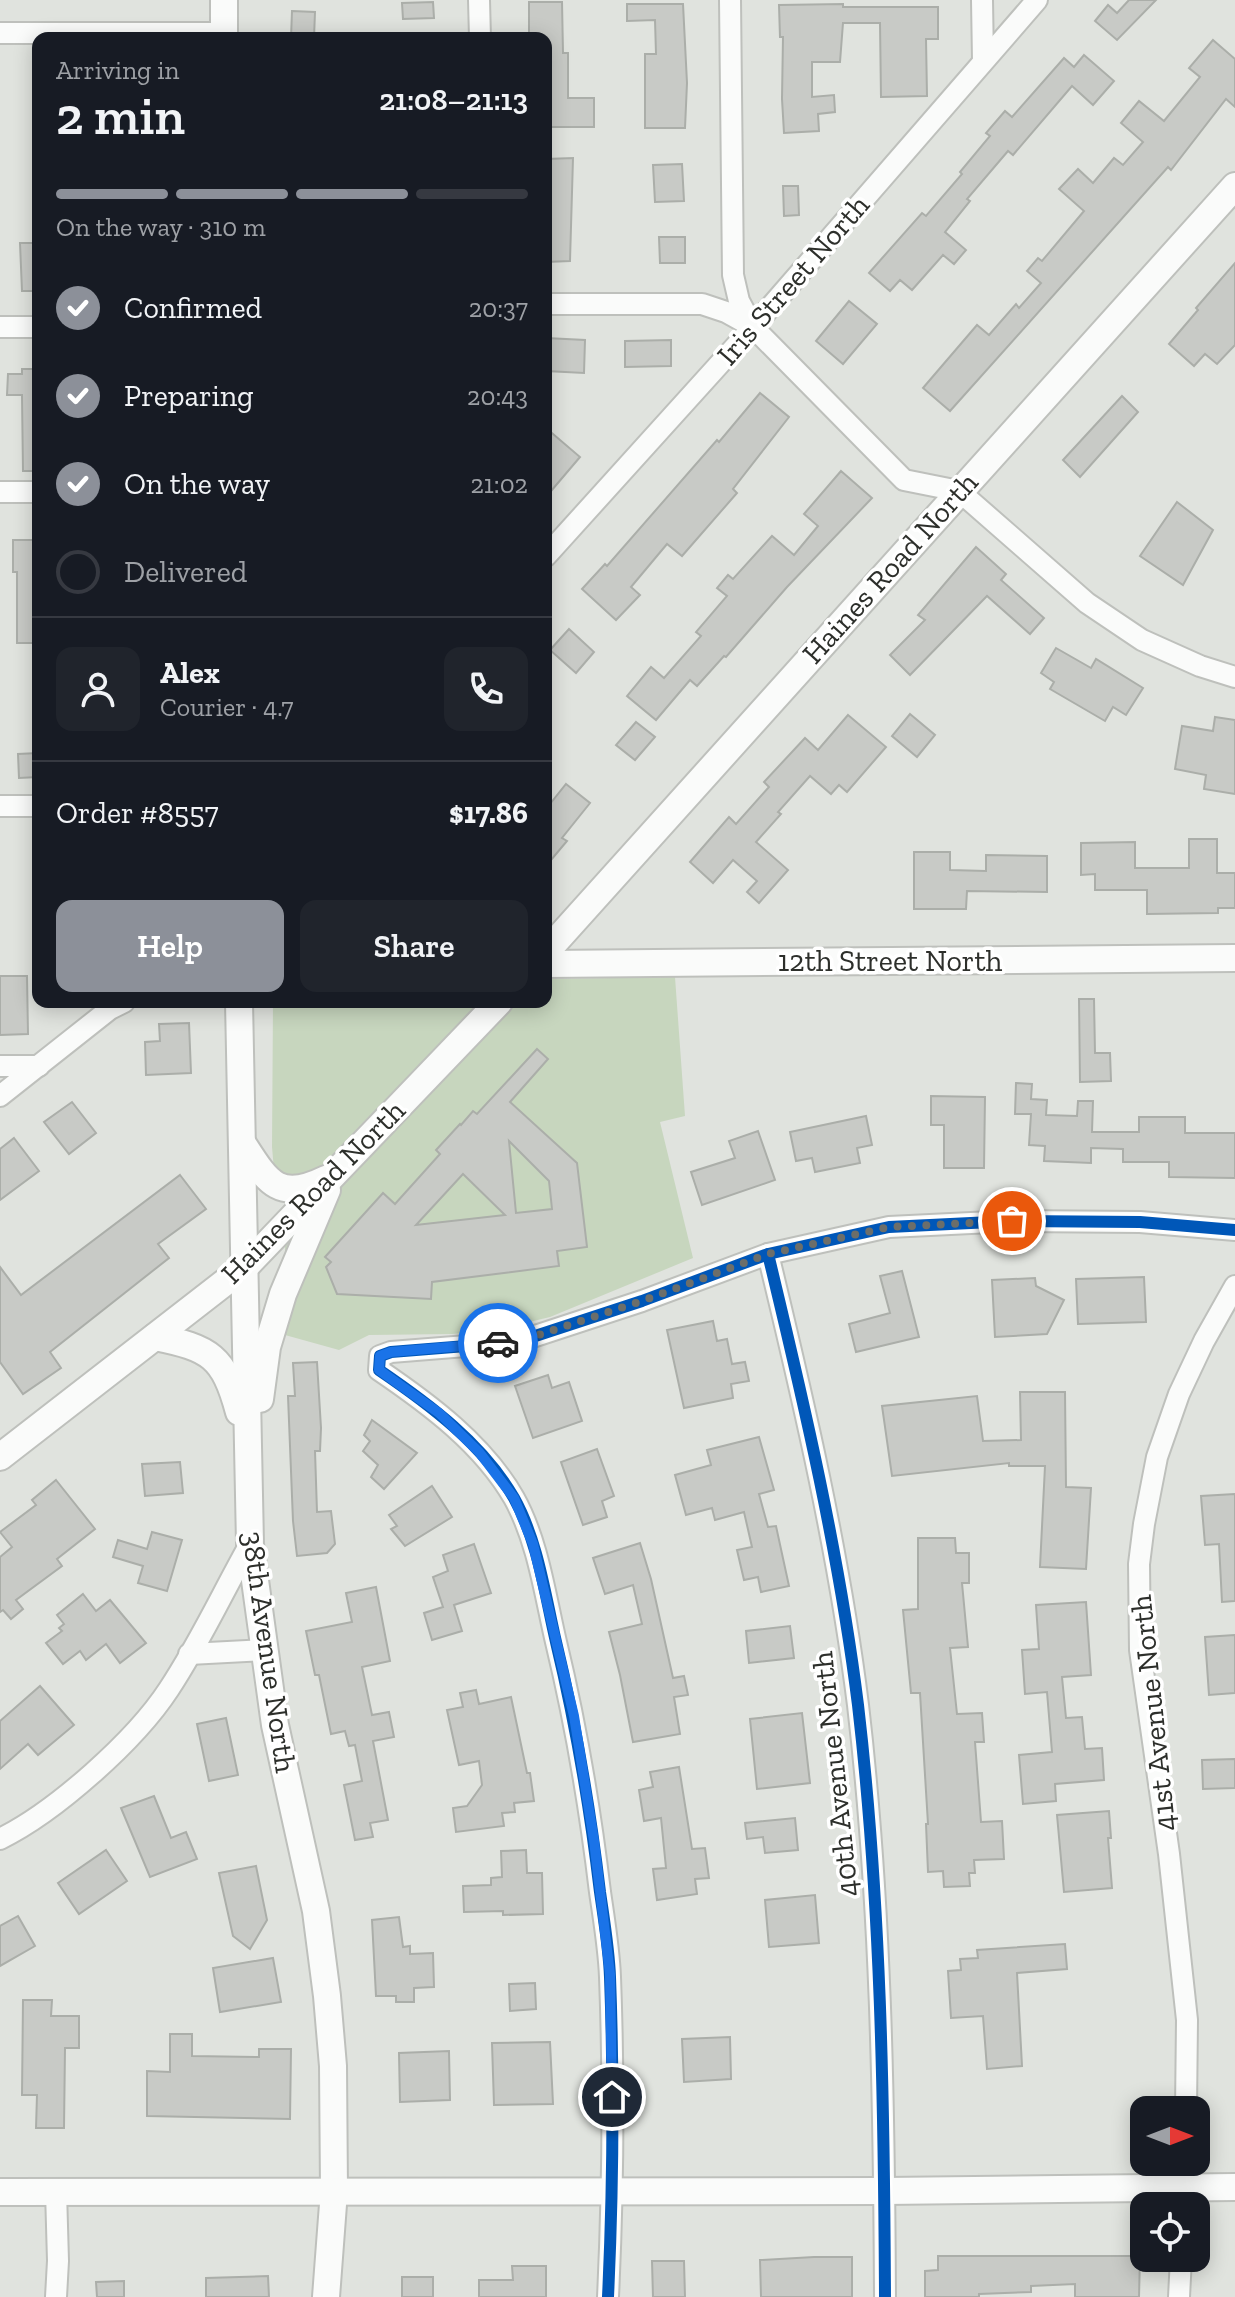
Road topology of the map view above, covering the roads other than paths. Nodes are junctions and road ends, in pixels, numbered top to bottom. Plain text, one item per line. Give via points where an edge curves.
1 (224, 0) edge
2 (479, 0) edge
3 (730, 0) edge
4 (982, 0) edge
5 (1037, 0) edge
6 (224, 32) edge
7 (480, 32) edge
8 (0, 33) edge
9 (32, 33) edge
10 (983, 61) junction
11 (1235, 186) edge
12 (552, 304) edge
13 (0, 327) edge
14 (32, 327) edge
15 (753, 327) junction
16 (959, 491) junction
17 (0, 492) edge
18 (32, 492) edge
19 (552, 549) edge
20 (1235, 677) edge
21 (0, 806) edge
22 (32, 806) edge
23 (552, 945) edge
24 (1235, 958) edge
25 (552, 964) edge
26 (112, 1008) edge
27 (239, 1008) edge
28 (493, 1008) edge
29 (0, 1066) edge
30 (39, 1066) junction
31 (0, 1096) edge
32 (243, 1144) junction
33 (333, 1175) junction
34 (1235, 1230) edge
35 (768, 1254) junction
36 (246, 1266) junction
37 (1235, 1286) edge
38 (155, 1337) junction
39 (248, 1441) junction
40 (0, 1457) edge
41 (250, 1544) junction
42 (264, 1650) junction
43 (189, 1654) junction
44 (0, 1839) edge
45 (1186, 2096) edge
46 (1184, 2185) edge
47 (1235, 2187) edge
48 (613, 2190) junction
49 (56, 2191) junction
50 (334, 2191) junction
51 (885, 2191) junction
52 (0, 2192) edge
53 (1180, 2272) edge
54 (56, 2297) edge
55 (326, 2297) edge
56 (608, 2297) edge
57 (885, 2297) edge
58 (1179, 2297) edge

1 - 6 main road
2 - 7 street
3 - 15 street via 733,275
4 - 10 street
5 - 10 street, Iris Street North
8 - 9 street
10 - 15 street, Iris Street North
11 - 16 main road, Haines Road North
12 - 15 street via 702,304
13 - 14 street
15 - 16 street via 904,480
15 - 19 street, Iris Street North
16 - 20 street via 1087,603 1142,640
16 - 23 main road, Haines Road North
17 - 18 street
21 - 22 street
24 - 25 main road, 12th Street North
26 - 30 street
27 - 32 main road, 38th Avenue North
28 - 33 main road, Haines Road North
29 - 30 street
30 - 31 street
32 - 33 main road via 270,1182 287,1189 304,1190
32 - 36 main road, 38th Avenue North
33 - 36 main road, Haines Road North
33 - 39 main road via 283,1294 267,1347 257,1424
34 - 35 street via 1140,1222 904,1226
35 - 48 street via 517,1342 380,1356 379,1370 439,1413 479,1452 514,1498 533,1544 574,1716 594,1841 610,1974
35 - 51 street, 40th Avenue North via 813,1444 858,1704 875,1889
36 - 38 main road, Haines Road North
36 - 39 main road, 38th Avenue North
37 - 45 street, 41st Avenue North via 1197,1354 1157,1457 1139,1564 1140,1650 1187,2020
38 - 39 main road via 189,1344 214,1357 231,1382
38 - 40 main road, Haines Road North
39 - 41 main road, 38th Avenue North
41 - 42 main road, 38th Avenue North
41 - 43 street
42 - 43 street
42 - 50 main road, 38th Avenue North via 316,1911 333,2066
43 - 44 street via 168,1691 126,1741 75,1788
46 - 47 main road
46 - 51 main road
48 - 50 main road
48 - 51 main road
48 - 56 street
49 - 50 main road
49 - 52 main road
49 - 54 street
50 - 55 main road, 38th Avenue North
51 - 57 street, 40th Avenue North
53 - 58 street

